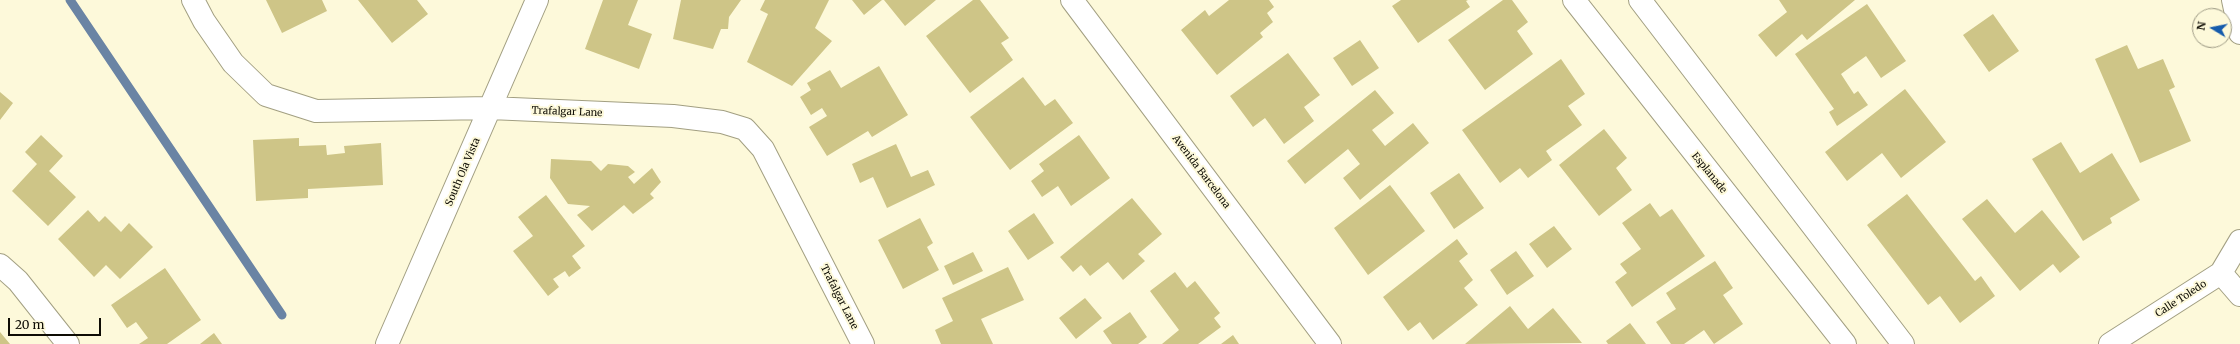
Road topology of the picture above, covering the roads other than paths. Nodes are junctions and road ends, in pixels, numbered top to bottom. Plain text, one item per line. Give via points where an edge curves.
1 (193, 0) edge
2 (537, 0) edge
3 (1072, 0) edge
4 (1574, 0) edge
5 (1640, 0) edge
6 (2233, 0) edge
7 (2240, 33) edge
8 (490, 108) junction
9 (2240, 241) edge
10 (0, 265) edge
11 (2221, 273) junction
12 (2240, 295) edge
13 (68, 344) edge
14 (387, 344) edge
15 (863, 344) edge
16 (1330, 344) edge
17 (1845, 344) edge
18 (1903, 344) edge
19 (2110, 344) edge

1 - 8 street, Trafalgar Lane via 233,63 266,95 316,111
2 - 8 street, South Ola Vista
3 - 16 street, Avenida Barcelona
4 - 17 street, Esplanade
5 - 18 street
6 - 7 street
8 - 14 street, South Ola Vista
8 - 15 street, Trafalgar Lane via 673,116 722,122 745,129 763,149
9 - 11 street, Calle Toledo
10 - 13 street via 18,281
11 - 12 street
11 - 19 street, Calle Toledo

